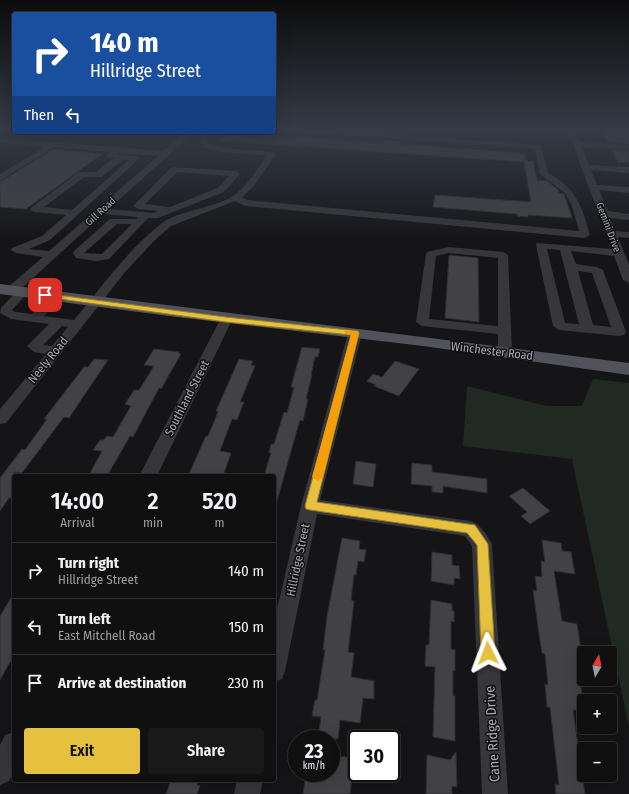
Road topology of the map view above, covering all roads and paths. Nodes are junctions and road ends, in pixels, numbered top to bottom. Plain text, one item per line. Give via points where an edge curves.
1 (19, 166) edge
2 (107, 166) edge
3 (127, 166) edge
4 (151, 166) edge
5 (263, 166) edge
6 (542, 166) edge
7 (585, 167) joint
8 (629, 170) edge
9 (0, 178) edge
10 (593, 188) junction
11 (629, 190) edge
12 (236, 198) junction
13 (172, 210) junction
14 (101, 211) junction
15 (74, 213) junction
16 (604, 214) junction
17 (629, 217) edge
18 (142, 218) junction
19 (611, 234) junction
20 (629, 235) edge
21 (565, 248) junction
22 (593, 250) junction
23 (618, 252) junction
24 (52, 255) junction
25 (597, 265) dead end
26 (571, 267) junction
27 (628, 275) edge
28 (11, 291) edge
29 (57, 296) junction
30 (96, 301) junction
31 (35, 318) junction
32 (226, 320) junction
33 (59, 322) junction
34 (77, 324) junction
35 (587, 329) junction
36 (505, 331) junction
37 (355, 333) junction
38 (56, 350) junction
39 (505, 353) junction
40 (629, 369) edge
41 (0, 419) edge
42 (149, 474) edge
43 (310, 506) junction
44 (276, 662) edge
45 (12, 748) edge
46 (0, 772) edge
47 (250, 782) edge
48 (247, 794) edge
49 (495, 794) edge

1 - 9 street
2 - 15 street via 98,175 82,174 35,209
3 - 15 street
4 - 14 street, Gill Road
5 - 12 street via 250,185
6 - 12 street via 544,174 566,187 577,206 585,236 245,203
7 - 8 street
7 - 10 street, Gemini Drive
10 - 11 street
10 - 16 street, Gemini Drive
12 - 30 street, Neely Road via 167,224 122,269
13 - 13 street via 221,190 236,174 175,169 138,206
13 - 18 street
14 - 18 street
14 - 24 street, Gill Road
15 - 24 street via 46,238 16,250
16 - 17 street
16 - 19 street, Gemini Drive
18 - 18 street via 105,257 80,256 78,253 114,221
19 - 20 street
19 - 23 street, Gemini Drive
21 - 22 street
21 - 26 street
21 - 35 street via 541,246 559,326
22 - 23 street
22 - 25 street
23 - 27 street, Gemini Drive
24 - 28 street, Gill Road
26 - 35 street
26 - 35 street via 597,270 619,332
28 - 29 main road, Winchester Road
28 - 31 street, Gill Road via 5,311 11,315
29 - 30 main road, Winchester Road
29 - 31 street
30 - 32 main road, Winchester Road
30 - 34 street, Neely Road
31 - 33 street
32 - 37 main road, Winchester Road
32 - 42 street, Southland Street
33 - 34 street
33 - 38 street via 34,346
34 - 38 street, Neely Road
36 - 36 street via 422,322 432,254 449,250 502,255
36 - 39 street
37 - 39 main road, Winchester Road
37 - 43 street, Hillridge Street
38 - 41 street, Neely Road
39 - 40 main road, Winchester Road
43 - 44 street, Hillridge Street
43 - 49 street, Cane Ridge Drive via 471,529 482,544
45 - 46 street
47 - 48 street

